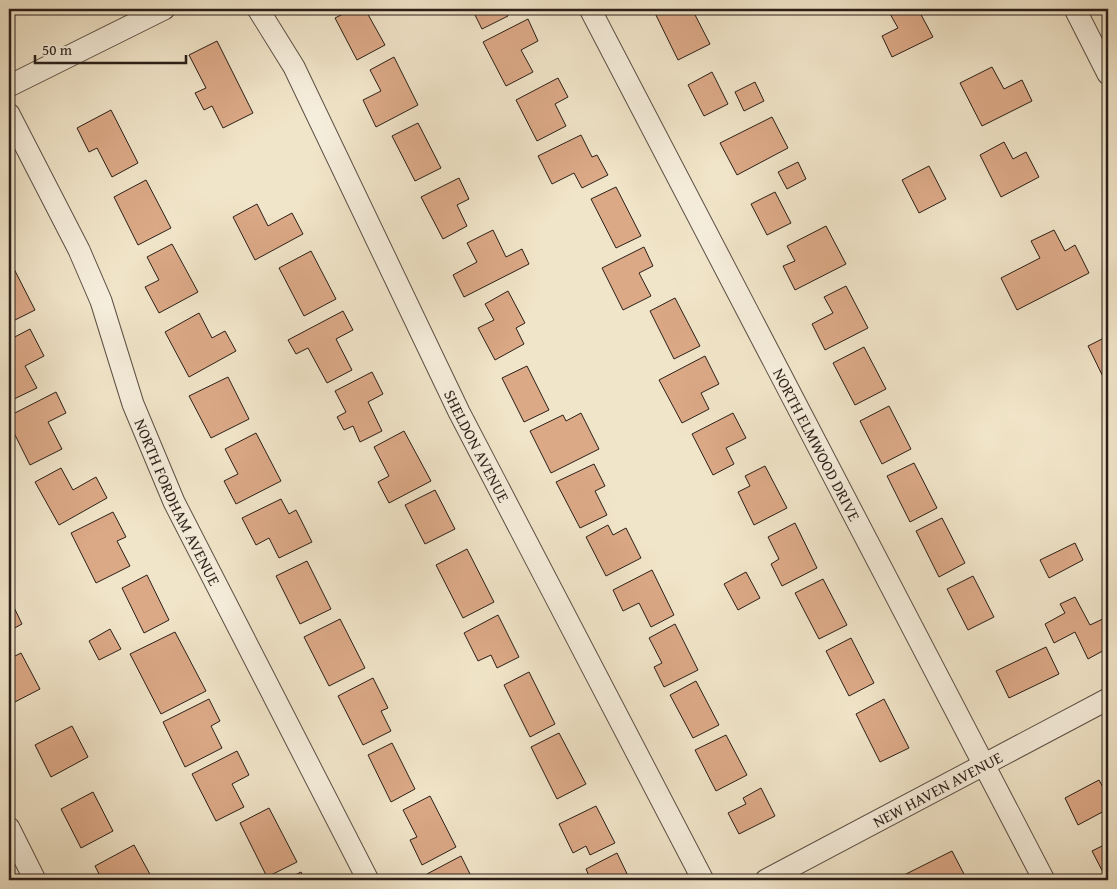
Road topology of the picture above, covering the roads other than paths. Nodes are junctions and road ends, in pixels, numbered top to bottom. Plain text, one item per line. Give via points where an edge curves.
1 (164, 9) edge
2 (258, 9) edge
3 (590, 9) edge
4 (1075, 9) edge
5 (1108, 74) edge
6 (9, 86) edge
7 (9, 114) edge
8 (1108, 698) edge
9 (984, 765) junction
10 (9, 828) edge
11 (35, 880) edge
12 (368, 880) edge
13 (702, 880) edge
14 (766, 880) edge
15 (1044, 880) edge

1 - 6 street
2 - 13 street, SHELDON AVENUE via 294,67 459,412
3 - 9 street, NORTH ELMWOOD DRIVE
4 - 5 street
7 - 12 street, NORTH FORDHAM AVENUE via 79,250 100,301 133,404 174,502
8 - 9 street, NEW HAVEN AVENUE
9 - 14 street, NEW HAVEN AVENUE
9 - 15 street, NORTH ELMWOOD DRIVE
10 - 11 street

